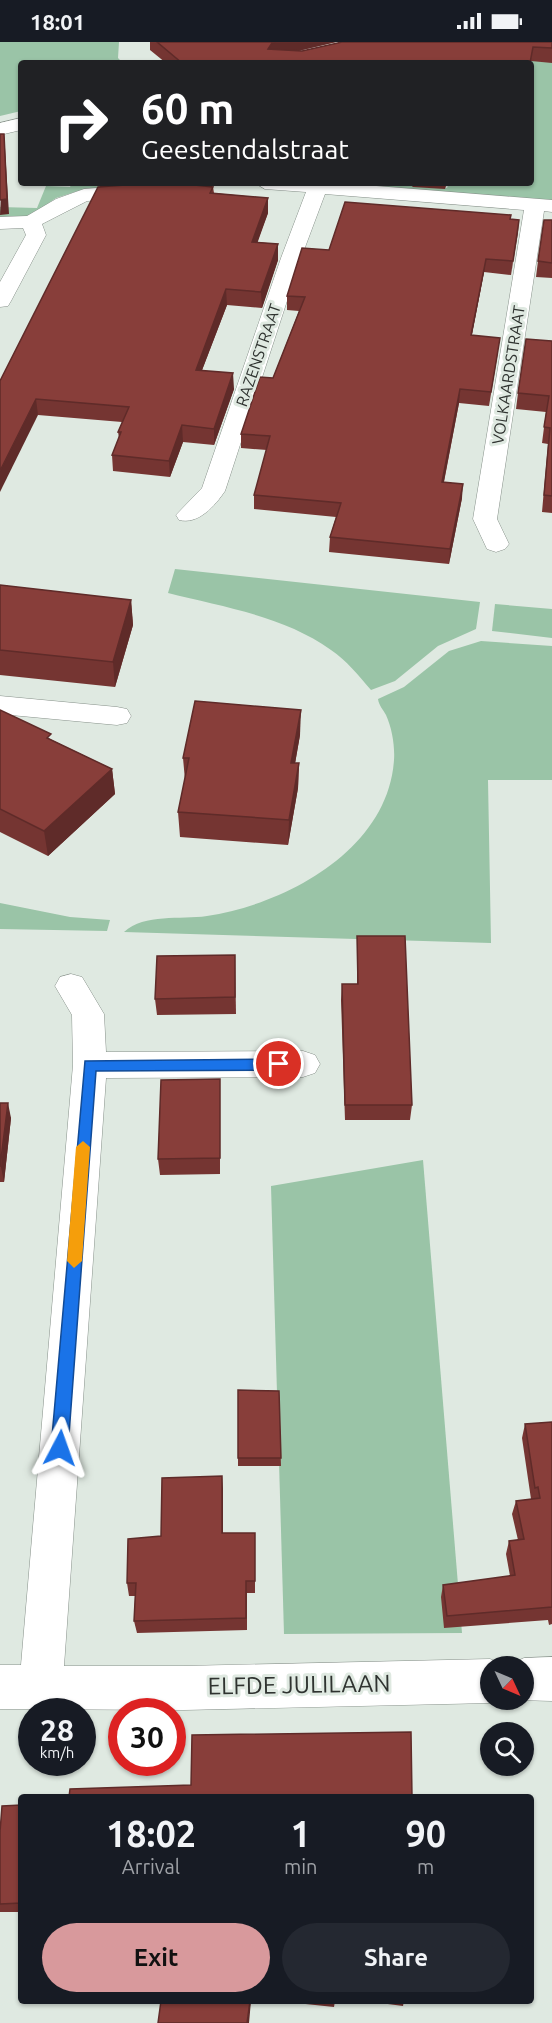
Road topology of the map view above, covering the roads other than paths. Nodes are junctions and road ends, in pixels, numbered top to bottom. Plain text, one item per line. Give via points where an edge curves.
1 (18, 125) edge
2 (0, 129) edge
3 (178, 186) edge
4 (305, 186) edge
5 (318, 187) junction
6 (543, 206) edge
7 (31, 222) junction
8 (0, 223) edge
9 (0, 301) edge
10 (188, 516) dead end
11 (496, 544) dead end
12 (0, 705) edge
13 (117, 716) dead end
14 (71, 986) dead end
15 (303, 1064) dead end
16 (90, 1065) junction
17 (552, 1679) edge
18 (534, 1680) edge
19 (480, 1681) edge
20 (20, 1687) edge

1 - 2 street
3 - 7 street via 84,195
4 - 5 street
5 - 6 street
5 - 10 street, RAZENSTRAAT via 213,492
6 - 11 street, VOLKAARDSTRAAT via 485,519
7 - 8 street
7 - 9 street via 36,235
12 - 13 street
14 - 16 street via 88,1014
15 - 16 street
16 - 20 street
17 - 18 street
19 - 20 street, ELFDE JULILAAN via 184,1688

